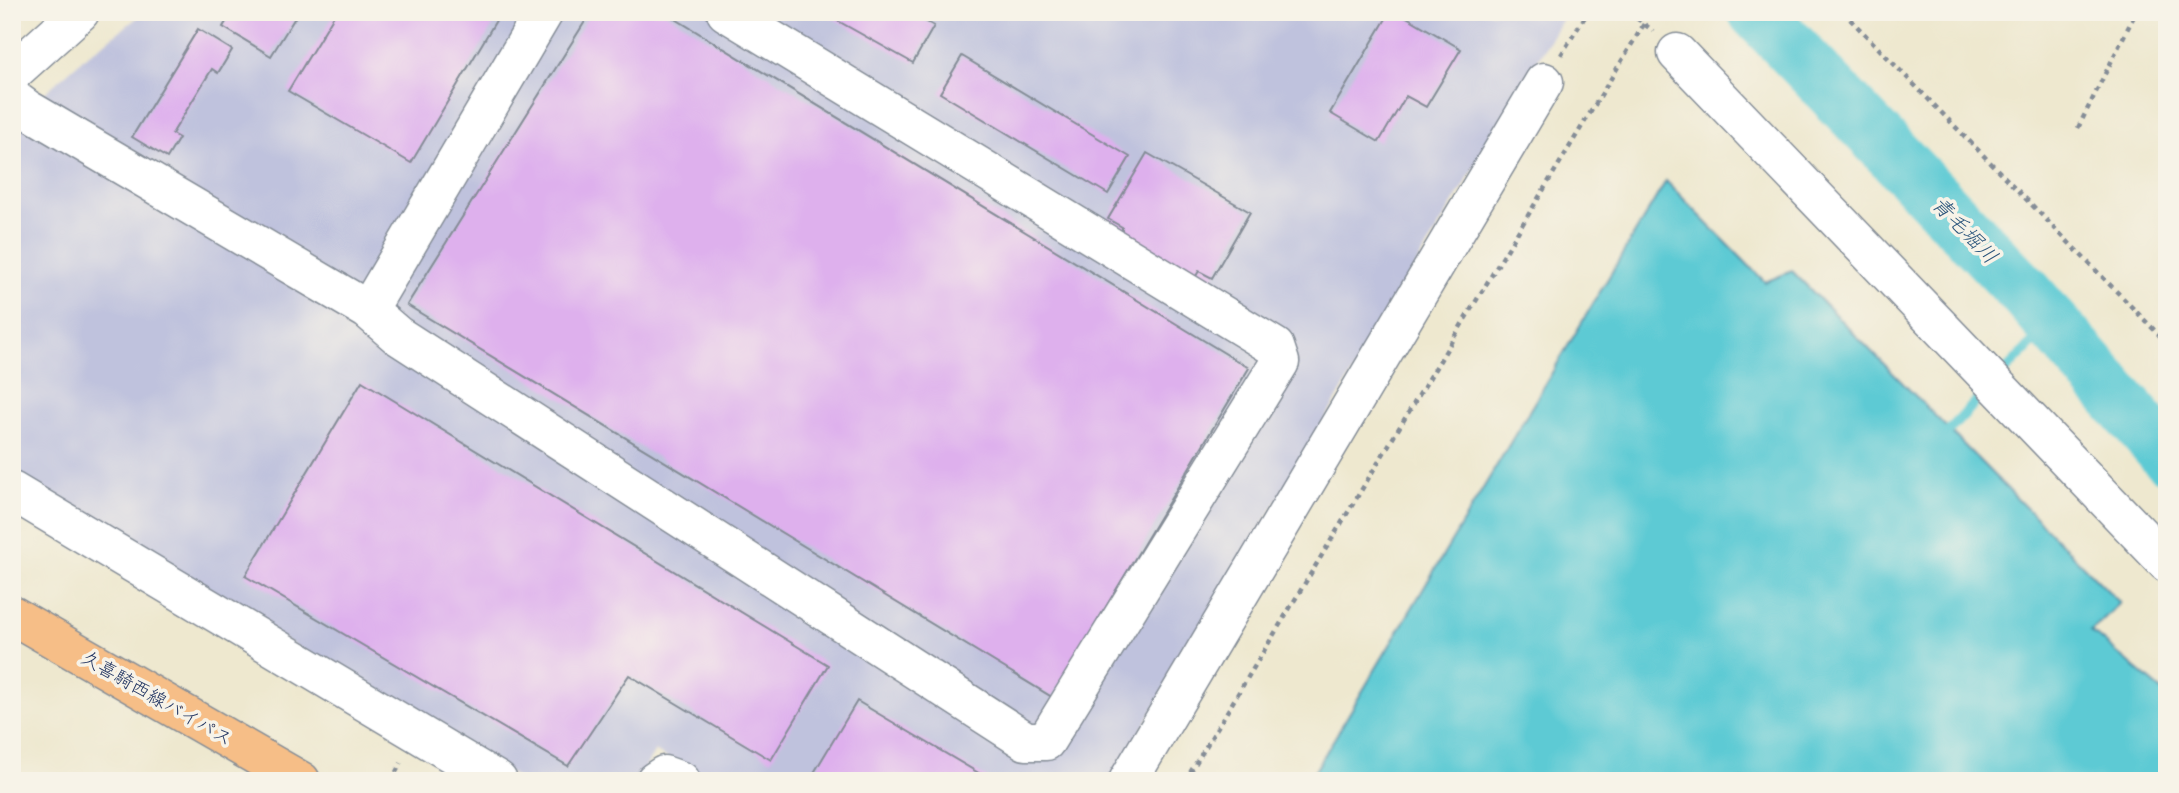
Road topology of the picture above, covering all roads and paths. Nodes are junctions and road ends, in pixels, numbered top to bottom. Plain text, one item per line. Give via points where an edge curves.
1 (80, 12) edge
2 (544, 12) edge
3 (726, 12) edge
4 (1588, 12) edge
5 (1843, 12) edge
6 (2136, 12) edge
7 (1644, 24) dead end
8 (1677, 53) dead end
9 (12, 73) edge
10 (1544, 82) joint
11 (12, 98) edge
12 (2078, 128) dead end
13 (368, 310) junction
14 (2167, 343) edge
15 (12, 491) edge
16 (2167, 563) edge
17 (12, 615) edge
18 (301, 781) edge
19 (498, 781) edge
20 (655, 781) edge
21 (681, 781) edge
22 (1128, 781) edge
23 (1185, 781) edge

1 - 9 street
2 - 13 street
3 - 13 street via 1275,347 1280,362 1046,741 1026,741 397,335
4 - 10 path
5 - 14 path
6 - 12 path
7 - 23 path
8 - 16 street
10 - 22 street
11 - 13 street
15 - 19 street
17 - 18 main road, 久喜騎西線バイパス
20 - 21 street via 664,775

